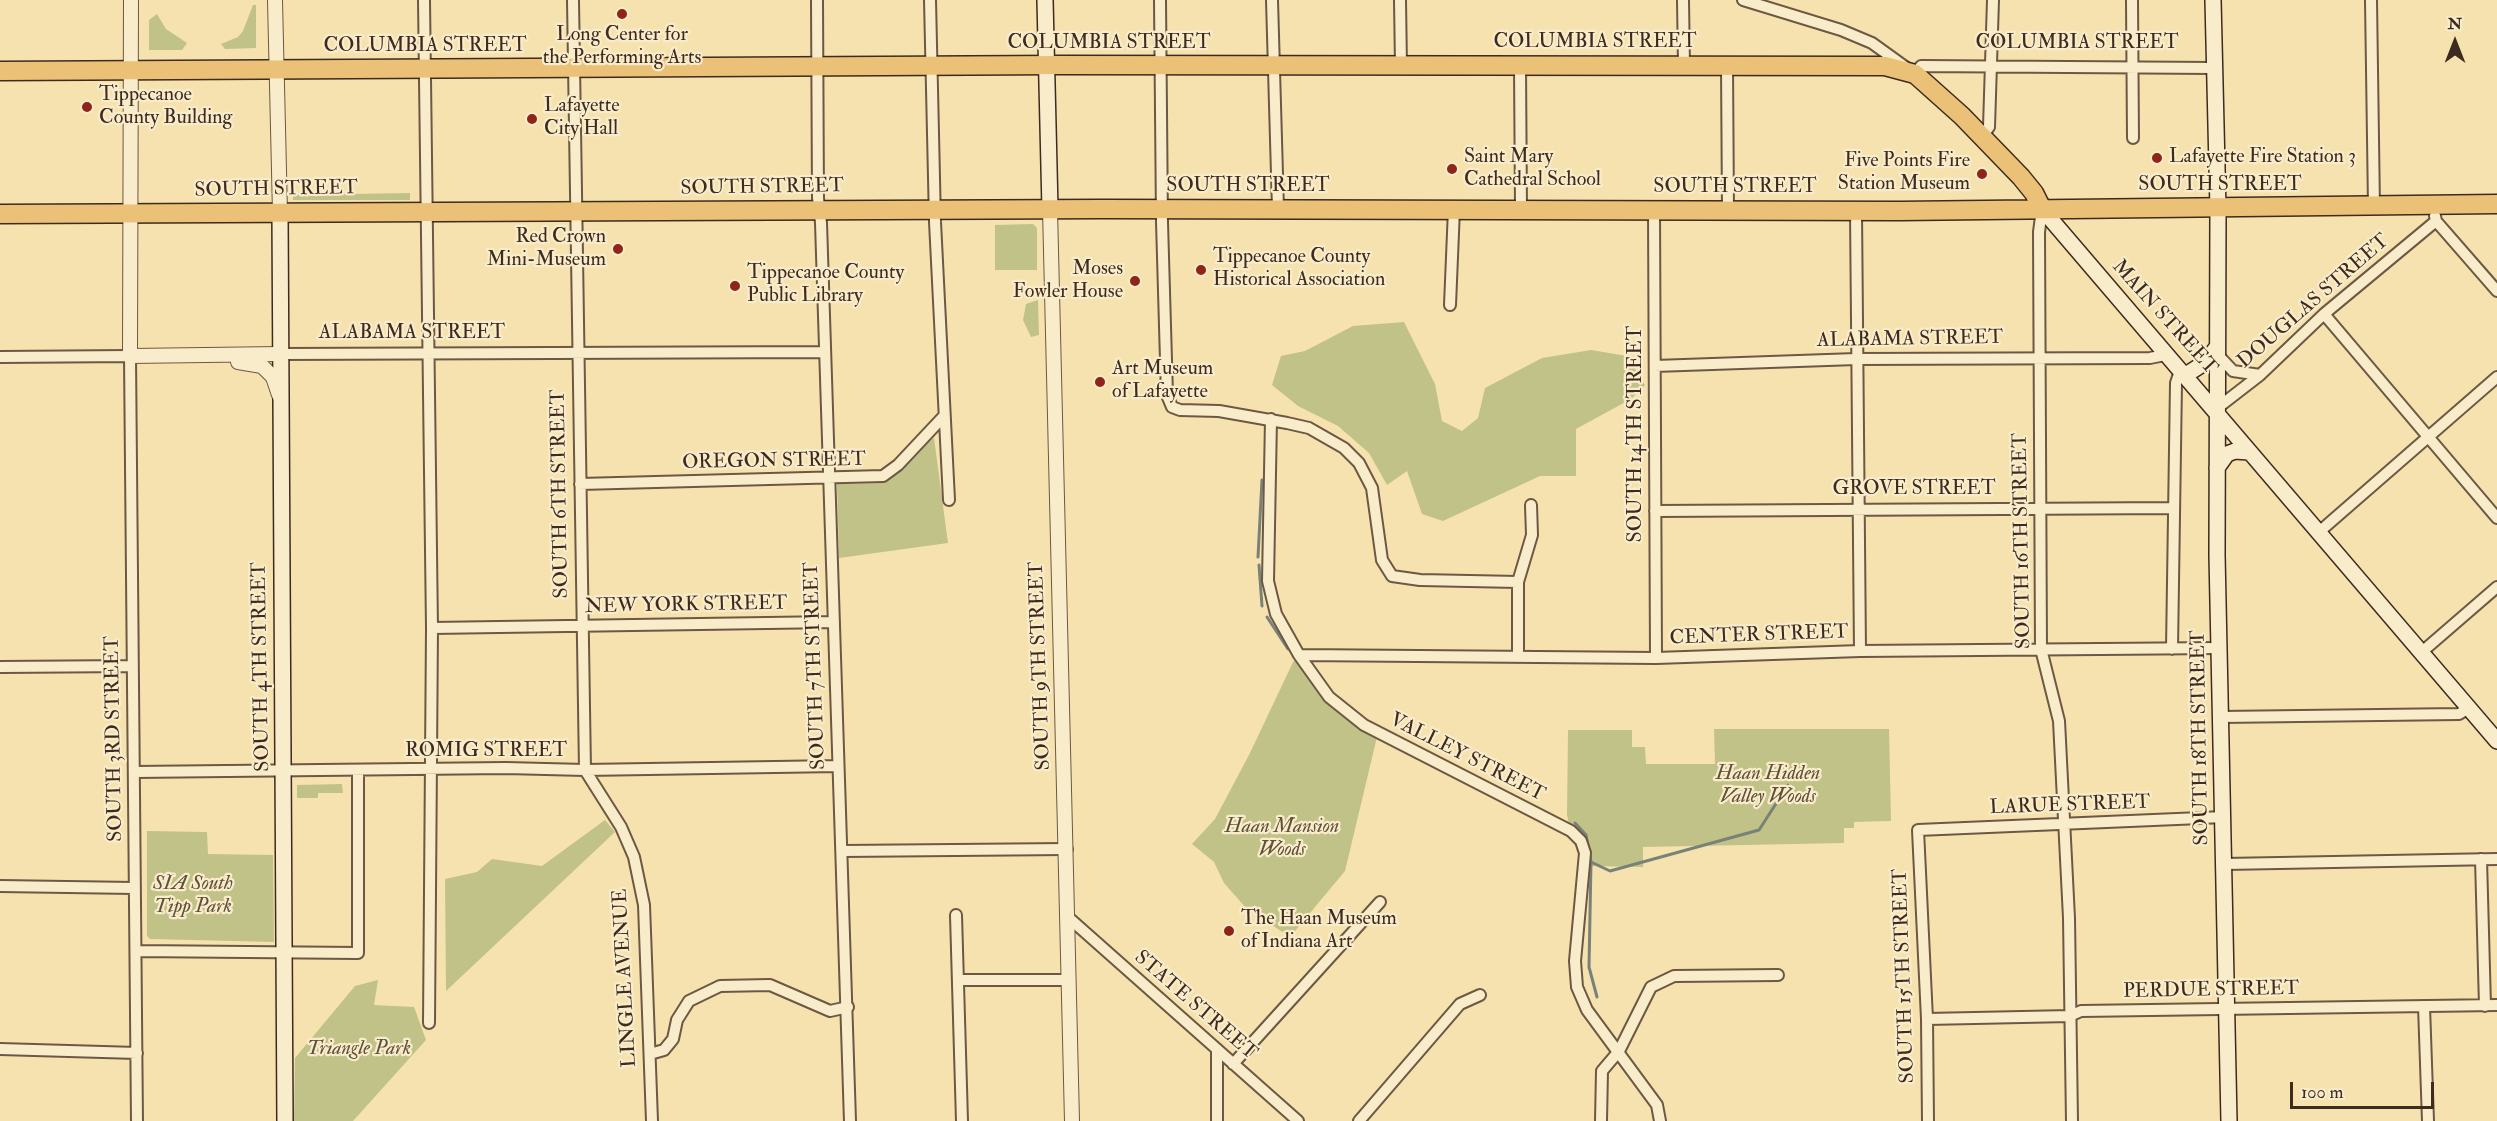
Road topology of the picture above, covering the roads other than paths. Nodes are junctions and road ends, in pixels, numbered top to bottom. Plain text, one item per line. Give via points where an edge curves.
1 (131, 0) edge
2 (275, 0) edge
3 (424, 0) edge
4 (573, 0) edge
5 (817, 0) edge
6 (930, 0) edge
7 (1045, 0) edge
8 (1161, 0) edge
9 (1272, 0) edge
10 (1400, 0) edge
11 (1683, 0) edge
12 (1743, 0) edge
13 (1993, 0) edge
14 (2132, 0) edge
15 (2213, 0) edge
16 (2371, 0) edge
17 (1765, 3) edge
18 (1863, 40) junction
19 (1868, 65) junction
20 (818, 66) junction
21 (1046, 66) junction
22 (1161, 66) junction
23 (1274, 66) junction
24 (1401, 66) junction
25 (1520, 66) junction
26 (1684, 66) junction
27 (1727, 66) junction
28 (931, 67) junction
29 (1991, 67) junction
30 (2131, 67) junction
31 (2214, 68) junction
32 (573, 69) junction
33 (132, 70) junction
34 (277, 70) junction
35 (425, 70) junction
36 (0, 71) edge
37 (1915, 74) junction
38 (1982, 137) junction
39 (2133, 138) dead end
40 (2497, 204) edge
41 (2374, 207) junction
42 (934, 209) junction
43 (1050, 209) junction
44 (1162, 209) junction
45 (1278, 209) junction
46 (2042, 209) junction
47 (2218, 209) junction
48 (819, 210) junction
49 (1454, 210) junction
50 (1521, 210) junction
51 (1654, 210) junction
52 (1728, 210) junction
53 (1856, 211) junction
54 (426, 212) junction
55 (280, 213) junction
56 (576, 213) junction
57 (0, 214) edge
58 (2435, 214) junction
59 (131, 215) junction
60 (2497, 291) edge
61 (1450, 305) dead end
62 (2324, 314) junction
63 (2217, 351) junction
64 (577, 352) junction
65 (825, 352) junction
66 (429, 353) junction
67 (280, 354) junction
68 (217, 355) junction
69 (2165, 355) junction
70 (130, 356) junction
71 (0, 357) edge
72 (1856, 359) junction
73 (2039, 359) junction
74 (1655, 366) junction
75 (2182, 374) junction
76 (2260, 375) junction
77 (2497, 377) edge
78 (280, 398) junction
79 (2216, 410) junction
80 (944, 416) junction
81 (1271, 419) junction
82 (2428, 437) junction
83 (2249, 452) junction
84 (2217, 468) junction
85 (829, 479) junction
86 (580, 484) junction
87 (949, 500) dead end
88 (1532, 505) dead end
89 (1858, 508) junction
90 (2039, 508) junction
91 (2174, 508) junction
92 (1655, 511) junction
93 (2497, 518) edge
94 (2319, 532) junction
95 (1518, 582) junction
96 (2497, 587) edge
97 (834, 622) junction
98 (581, 625) junction
99 (432, 628) junction
100 (2220, 648) junction
101 (2041, 649) junction
102 (2172, 649) junction
103 (1860, 651) junction
104 (2423, 651) junction
105 (1299, 655) junction
106 (1518, 657) junction
107 (1656, 658) junction
108 (132, 666) junction
109 (0, 667) edge
110 (2469, 708) junction
111 (2222, 717) junction
112 (2497, 741) edge
113 (838, 766) junction
114 (430, 769) junction
115 (285, 770) junction
116 (357, 771) junction
117 (134, 772) junction
118 (586, 772) junction
119 (2224, 817) junction
120 (2066, 826) junction
121 (1918, 830) joint
122 (1067, 849) junction
123 (842, 851) junction
124 (2481, 859) junction
125 (2497, 859) edge
126 (2225, 864) junction
127 (0, 886) edge
128 (134, 888) junction
129 (1380, 902) dead end
130 (956, 915) dead end
131 (1069, 918) junction
132 (136, 951) junction
133 (285, 954) junction
134 (1778, 975) dead end
135 (957, 980) junction
136 (1069, 980) junction
137 (1480, 995) dead end
138 (2497, 1005) edge
139 (2424, 1006) junction
140 (2485, 1006) junction
141 (848, 1007) junction
142 (2228, 1008) junction
143 (2070, 1016) junction
144 (1927, 1019) junction
145 (429, 1023) dead end
146 (0, 1049) edge
147 (1217, 1049) junction
148 (1619, 1051) junction
149 (137, 1053) junction
150 (650, 1054) junction
151 (1233, 1064) junction
152 (137, 1121) edge
153 (285, 1121) edge
154 (652, 1121) edge
155 (850, 1121) edge
156 (962, 1121) edge
157 (1072, 1121) edge
158 (1217, 1121) edge
159 (1298, 1121) edge
160 (1359, 1121) edge
161 (1601, 1121) edge
162 (1660, 1121) edge
163 (1928, 1121) edge
164 (2072, 1121) edge
165 (2229, 1121) edge
166 (2428, 1121) edge

1 - 33 street
2 - 34 street
3 - 35 street
4 - 32 street, SOUTH 6TH STREET
5 - 20 street, SOUTH 7TH STREET
6 - 28 street
7 - 21 main road
8 - 22 street
9 - 23 street
10 - 24 street
11 - 26 street
12 - 17 street, MAIN STREET
13 - 29 street
14 - 30 street
15 - 31 main road, SOUTH 18TH STREET
16 - 41 street
17 - 18 street, MAIN STREET
18 - 19 street via 1871,53
18 - 37 street, MAIN STREET via 1879,46
19 - 27 main road, COLUMBIA STREET
19 - 37 main road, COLUMBIA STREET
20 - 28 main road, COLUMBIA STREET
20 - 32 main road, COLUMBIA STREET
20 - 48 street, SOUTH 7TH STREET
21 - 22 main road, COLUMBIA STREET
21 - 28 main road, COLUMBIA STREET
21 - 43 main road
22 - 23 main road, COLUMBIA STREET
22 - 44 street
23 - 24 main road, COLUMBIA STREET
23 - 45 street
24 - 25 main road, COLUMBIA STREET
25 - 26 main road, COLUMBIA STREET
25 - 50 street
26 - 27 main road, COLUMBIA STREET
27 - 52 street
28 - 42 street
29 - 30 street, COLUMBIA STREET
29 - 37 street, COLUMBIA STREET via 1921,66
29 - 38 street via 1989,127
30 - 31 street, COLUMBIA STREET
30 - 39 street
31 - 47 main road, SOUTH 18TH STREET
32 - 35 main road, COLUMBIA STREET
32 - 56 street, SOUTH 6TH STREET
33 - 34 main road, COLUMBIA STREET
33 - 36 main road, COLUMBIA STREET
33 - 59 street
34 - 35 main road, COLUMBIA STREET
34 - 55 street
35 - 54 street
37 - 38 main road, MAIN STREET
38 - 46 main road, MAIN STREET via 2021,177
40 - 58 main road, SOUTH STREET
41 - 47 main road, SOUTH STREET
41 - 58 main road, SOUTH STREET
42 - 43 main road, SOUTH STREET
42 - 48 main road, SOUTH STREET
42 - 80 street
43 - 44 main road, SOUTH STREET
43 - 122 street, SOUTH 9TH STREET
44 - 45 main road, SOUTH STREET
44 - 81 street via 1167,395 1172,407
45 - 49 main road, SOUTH STREET
46 - 47 main road, SOUTH STREET
46 - 53 main road, SOUTH STREET
46 - 69 main road, MAIN STREET
46 - 73 street, SOUTH 16TH STREET
47 - 63 main road, SOUTH 18TH STREET
48 - 56 main road, SOUTH STREET
48 - 65 street, SOUTH 7TH STREET
49 - 50 main road, SOUTH STREET
49 - 61 street
50 - 51 main road, SOUTH STREET
51 - 52 main road, SOUTH STREET
51 - 74 street, SOUTH 14TH STREET
52 - 53 main road, SOUTH STREET
53 - 72 street
54 - 55 main road, SOUTH STREET
54 - 56 main road, SOUTH STREET
54 - 66 street
55 - 59 main road, SOUTH STREET
55 - 67 main road, SOUTH 4TH STREET
56 - 64 street, SOUTH 6TH STREET
57 - 59 main road, SOUTH STREET
58 - 60 street
58 - 62 street, DOUGLAS STREET
59 - 70 street
62 - 76 street, DOUGLAS STREET
62 - 82 street
63 - 75 main road via 2206,362
63 - 76 street via 2233,371
63 - 79 main road, SOUTH 18TH STREET
64 - 65 street, ALABAMA STREET
64 - 66 street, ALABAMA STREET
64 - 86 street, SOUTH 6TH STREET
65 - 85 street, SOUTH 7TH STREET
66 - 67 street, ALABAMA STREET
66 - 99 street
67 - 68 street, ALABAMA STREET
67 - 78 main road, SOUTH 4TH STREET
68 - 70 street, ALABAMA STREET
68 - 78 street via 262,366 273,377
69 - 73 street, ALABAMA STREET
69 - 75 main road, MAIN STREET
70 - 71 street, ALABAMA STREET
70 - 108 street, SOUTH 3RD STREET
72 - 73 street, ALABAMA STREET
72 - 74 street, ALABAMA STREET
72 - 89 street
73 - 90 street, SOUTH 16TH STREET
74 - 92 street, SOUTH 14TH STREET
75 - 79 main road, MAIN STREET
75 - 91 street via 2176,383
76 - 79 street, DOUGLAS STREET
77 - 82 street
78 - 115 main road, SOUTH 4TH STREET
79 - 83 main road, MAIN STREET
79 - 84 main road, SOUTH 18TH STREET
80 - 85 street, OREGON STREET via 883,476
80 - 87 street
81 - 95 street via 1309,428 1344,448 1359,463 1372,488 1382,560 1392,576
81 - 105 street, VALLEY STREET via 1268,581 1276,614
82 - 93 street
82 - 94 street
83 - 84 main road via 2227,454
83 - 94 main road, MAIN STREET
84 - 100 main road, SOUTH 18TH STREET
85 - 86 street, OREGON STREET
85 - 97 street, SOUTH 7TH STREET
86 - 98 street, SOUTH 6TH STREET
88 - 95 street via 1532,535
89 - 90 street, GROVE STREET
89 - 92 street, GROVE STREET
89 - 103 street
90 - 91 street, GROVE STREET
90 - 101 street, SOUTH 16TH STREET
91 - 102 street
92 - 107 street, SOUTH 14TH STREET
94 - 104 main road, MAIN STREET
95 - 106 street
96 - 104 street
97 - 98 street, NEW YORK STREET
97 - 113 street, SOUTH 7TH STREET
98 - 99 street, NEW YORK STREET
98 - 118 street, SOUTH 6TH STREET
99 - 114 street
100 - 102 street, CENTER STREET
100 - 111 main road, SOUTH 18TH STREET
101 - 102 street, CENTER STREET
101 - 103 street, CENTER STREET
101 - 120 street, SOUTH 16TH STREET via 2059,721
103 - 107 street, CENTER STREET
104 - 110 main road, MAIN STREET
105 - 106 street, CENTER STREET
105 - 148 street, VALLEY STREET via 1329,697 1364,725 1571,831 1581,841 1585,853 1575,961 1577,987 1587,1010
106 - 107 street, CENTER STREET
108 - 109 street
108 - 117 street, SOUTH 3RD STREET
110 - 111 street via 2459,714
110 - 112 main road, MAIN STREET
111 - 119 main road, SOUTH 18TH STREET
113 - 118 street, ROMIG STREET
113 - 123 street, SOUTH 7TH STREET
114 - 116 street, ROMIG STREET
114 - 118 street, ROMIG STREET
114 - 145 street
115 - 116 street, ROMIG STREET
115 - 117 street, ROMIG STREET
115 - 133 main road, SOUTH 4TH STREET
116 - 133 street via 358,953
117 - 128 street, SOUTH 3RD STREET
118 - 150 street, LINGLE AVENUE via 621,827 634,857 644,905
119 - 120 street, LARUE STREET
119 - 126 main road, SOUTH 18TH STREET
120 - 121 street, LARUE STREET
120 - 143 street, SOUTH 16TH STREET
121 - 144 street, SOUTH 15TH STREET
122 - 123 street
122 - 131 street, SOUTH 9TH STREET
123 - 141 street, SOUTH 7TH STREET
124 - 125 street
124 - 126 street
124 - 140 street
126 - 142 main road, SOUTH 18TH STREET
127 - 128 street
128 - 132 street, SOUTH 3RD STREET
129 - 151 street
130 - 135 street
131 - 136 street, SOUTH 9TH STREET
131 - 147 street, STATE STREET
132 - 133 street
132 - 149 street, SOUTH 3RD STREET
133 - 153 main road, SOUTH 4TH STREET
134 - 148 street via 1674,976 1652,987
135 - 136 street
135 - 156 street
136 - 157 street, SOUTH 9TH STREET
137 - 160 street via 1460,1004
138 - 140 street, PERDUE STREET
139 - 140 street, PERDUE STREET
139 - 142 street, PERDUE STREET
139 - 166 street
141 - 150 street via 831,1011 770,985 720,986 689,1001 677,1020 674,1039 664,1050
141 - 155 street, SOUTH 7TH STREET
142 - 143 street, PERDUE STREET via 2080,1011
142 - 165 main road, SOUTH 18TH STREET
143 - 144 street, PERDUE STREET
143 - 164 street, SOUTH 16TH STREET
144 - 163 street, SOUTH 15TH STREET
146 - 149 street
147 - 151 street, STATE STREET
147 - 158 street
148 - 161 street via 1602,1071
148 - 162 street, VALLEY STREET via 1657,1105
149 - 152 street, SOUTH 3RD STREET
150 - 154 street, LINGLE AVENUE
151 - 159 street, STATE STREET

